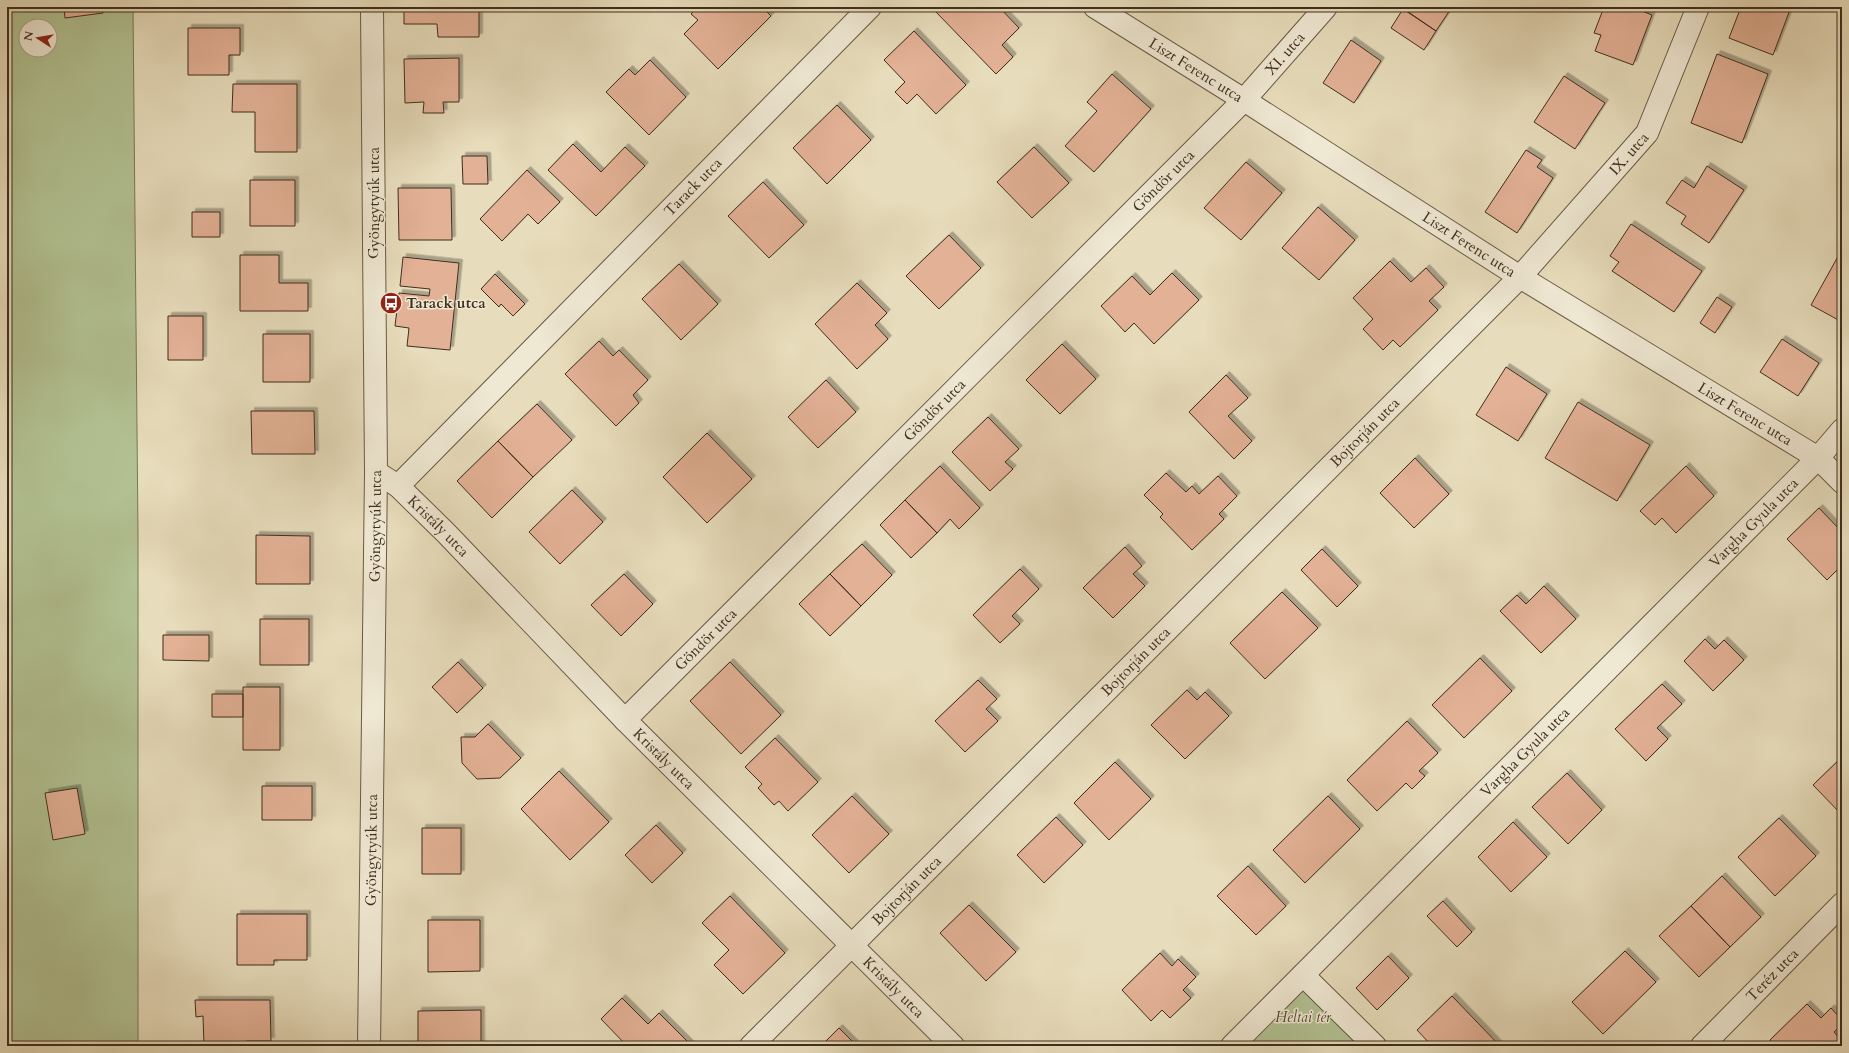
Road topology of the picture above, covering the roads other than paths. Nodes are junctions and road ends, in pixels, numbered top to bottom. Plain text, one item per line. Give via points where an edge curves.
1 (372, 7) edge
2 (870, 7) edge
3 (1095, 7) edge
4 (1326, 7) edge
5 (1698, 7) edge
6 (1244, 100) junction
7 (1520, 277) junction
8 (1842, 430) edge
9 (1818, 458) junction
10 (376, 472) junction
11 (1842, 482) edge
12 (398, 486) junction
13 (625, 720) junction
14 (1842, 904) edge
15 (851, 945) junction
16 (1303, 975) junction
17 (369, 1046) edge
18 (751, 1046) edge
19 (953, 1046) edge
20 (1232, 1046) edge
21 (1375, 1046) edge
22 (1702, 1046) edge

1 - 10 street, Gyöngytyúk utca
2 - 12 street, Tarack utca
3 - 6 street, Liszt Ferenc utca
4 - 6 street, XI. utca
5 - 7 street, IX. utca via 1647,133
6 - 7 street, Liszt Ferenc utca
6 - 13 street, Göndör utca
7 - 9 street, Liszt Ferenc utca
7 - 15 street, Bojtorján utca
8 - 9 street, Vargha Gyula utca
9 - 11 street, Liszt Ferenc utca
9 - 16 street, Vargha Gyula utca
10 - 12 street, Kristály utca
10 - 17 street, Gyöngytyúk utca
12 - 13 street, Kristály utca
13 - 15 street, Kristály utca
14 - 22 street, Teréz utca
15 - 18 street, Bojtorján utca
15 - 19 street, Kristály utca
16 - 20 street, Vargha Gyula utca
16 - 21 street

